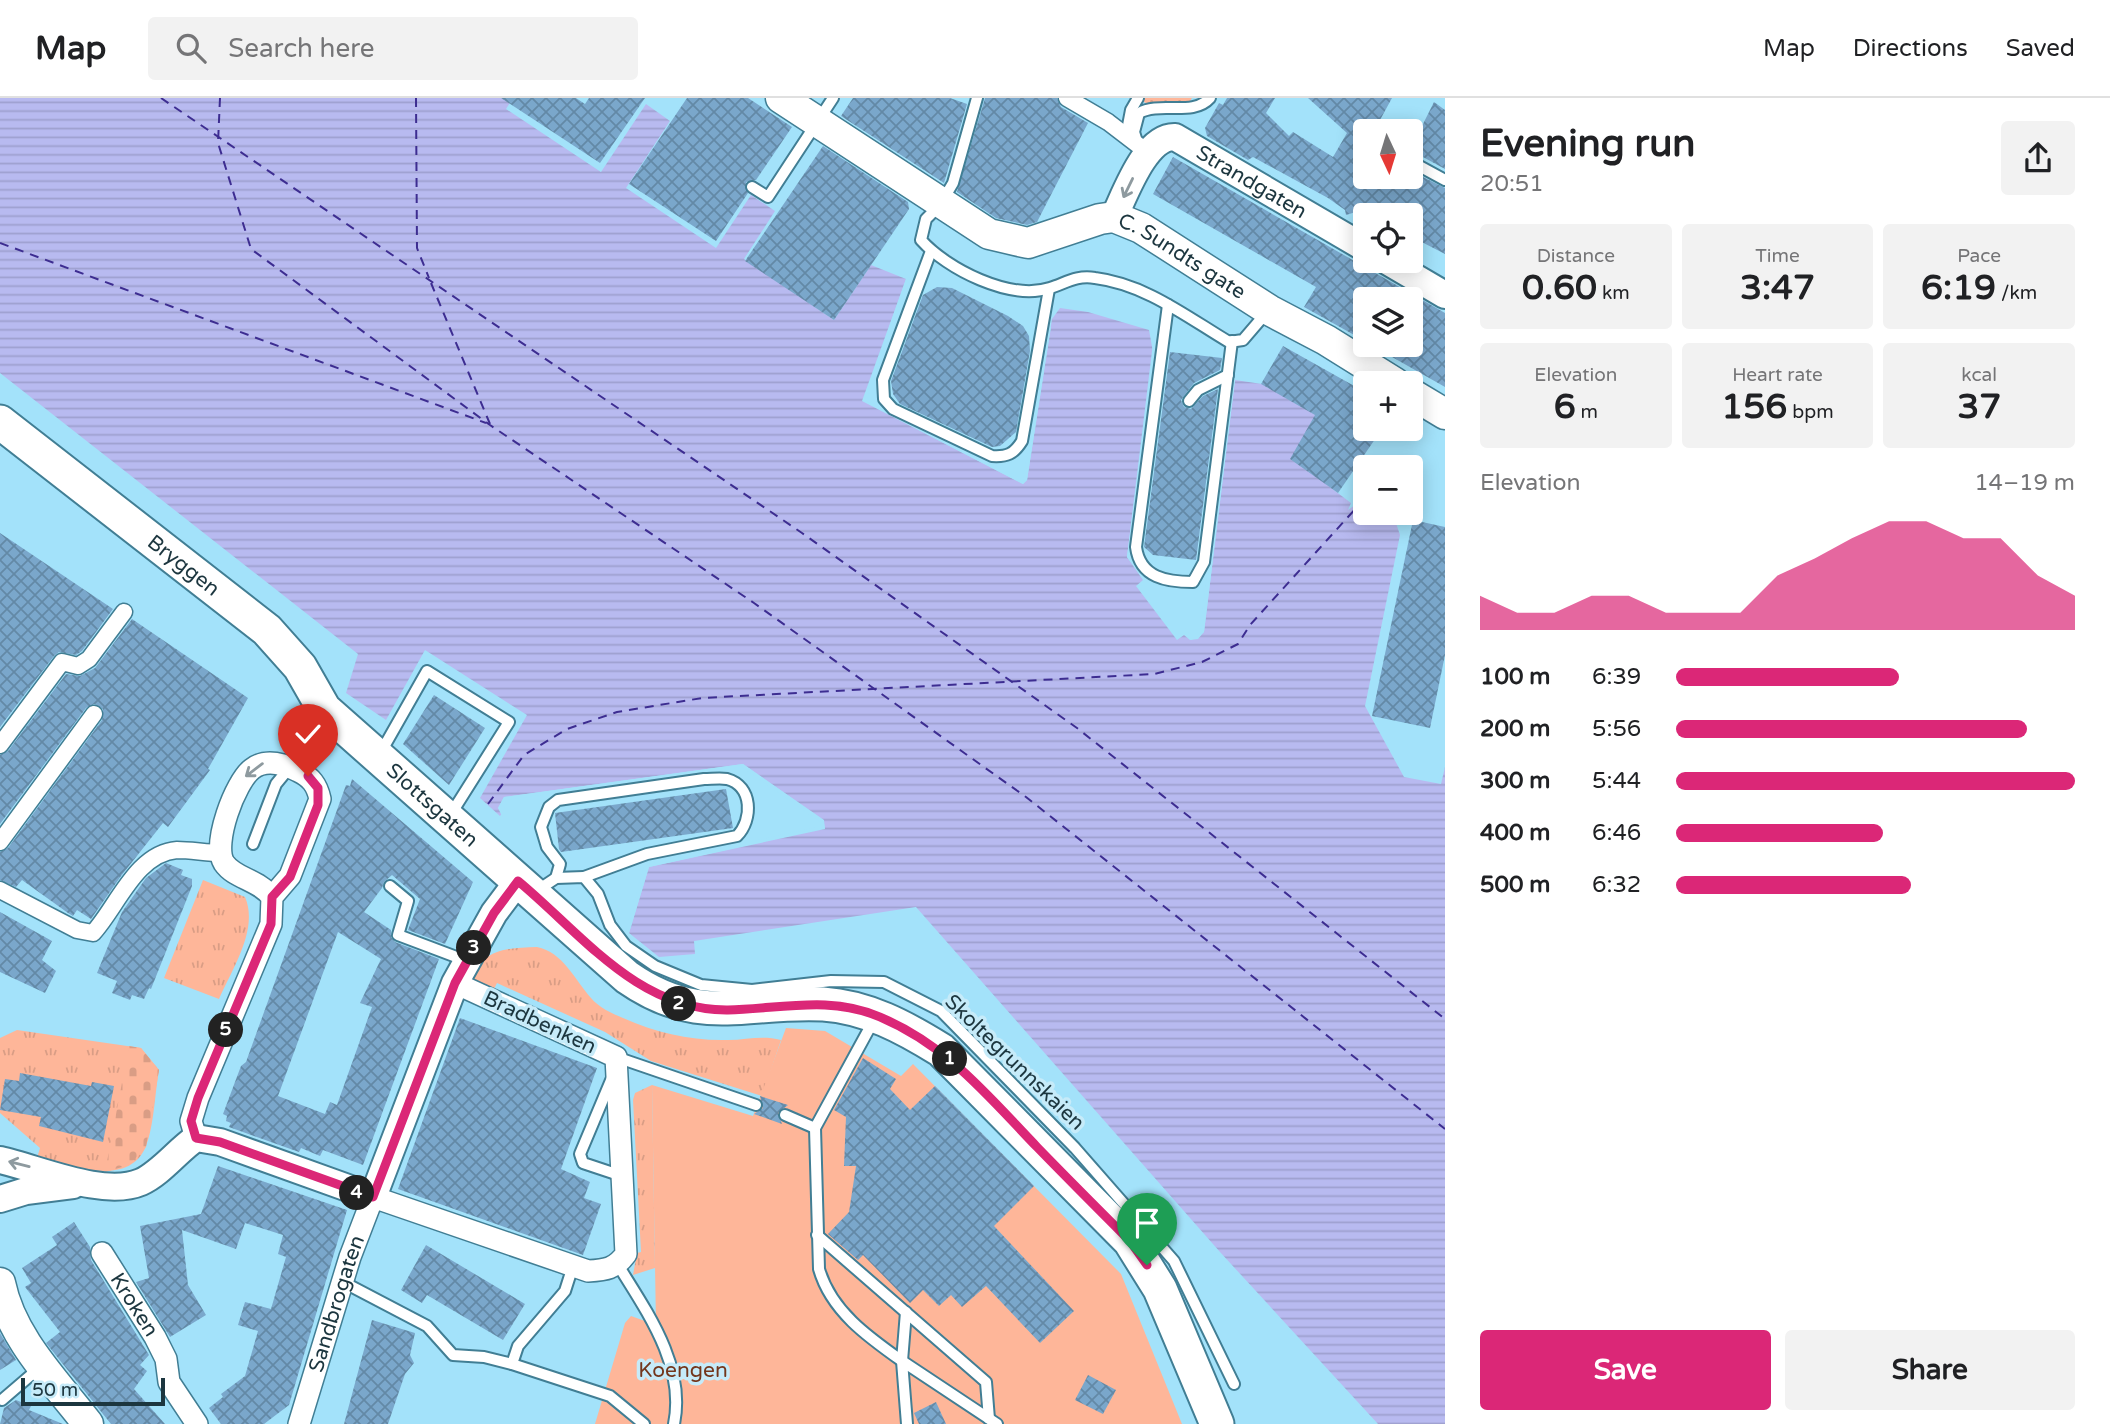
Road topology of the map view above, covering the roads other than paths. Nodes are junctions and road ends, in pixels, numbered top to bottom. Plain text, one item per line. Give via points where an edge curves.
1 (781, 98) edge
2 (977, 98) edge
3 (1067, 98) edge
4 (1138, 98) edge
5 (1210, 98) edge
6 (825, 110) edge
7 (1136, 147) junction
8 (1423, 168) edge
9 (1445, 180) edge
10 (752, 187) dead end
11 (940, 205) junction
12 (1114, 217) junction
13 (1353, 241) edge
14 (931, 251) junction
15 (1407, 273) edge
16 (1049, 289) junction
17 (1445, 295) edge
18 (1168, 305) junction
19 (1269, 310) junction
20 (1232, 341) junction
21 (1375, 371) edge
22 (1228, 374) junction
23 (1189, 401) dead end
24 (1423, 401) edge
25 (1445, 414) edge
26 (0, 422) edge
27 (124, 612) dead end
28 (94, 715) dead end
29 (346, 730) joint
30 (0, 745) edge
31 (377, 758) junction
32 (290, 767) junction
33 (447, 820) junction
34 (0, 842) edge
35 (253, 844) dead end
36 (221, 853) junction
37 (584, 877) junction
38 (536, 884) junction
39 (390, 886) dead end
40 (0, 890) edge
41 (272, 897) junction
42 (461, 972) junction
43 (876, 1015) junction
44 (616, 1063) junction
45 (757, 1105) dead end
46 (785, 1115) dead end
47 (815, 1128) junction
48 (196, 1138) junction
49 (0, 1160) edge
50 (622, 1176) junction
51 (85, 1184) junction
52 (373, 1197) junction
53 (0, 1199) edge
54 (817, 1235) junction
55 (102, 1253) dead end
56 (618, 1265) junction
57 (573, 1266) junction
58 (343, 1282) junction
59 (0, 1283) edge
60 (905, 1312) junction
61 (38, 1361) junction
62 (902, 1361) junction
63 (512, 1364) junction
64 (1234, 1384) dead end
65 (2, 1400) dead end
66 (993, 1421) edge
67 (88, 1424) edge
68 (197, 1424) edge
69 (299, 1424) edge
70 (644, 1424) edge
71 (674, 1424) edge
72 (907, 1424) edge
73 (1217, 1424) edge

1 - 6 main road, C. Sundts gate
2 - 11 lane via 953,183
3 - 7 street
4 - 7 lane via 1131,110
5 - 7 lane via 1194,107 1147,108 1139,113
6 - 10 lane via 768,197
6 - 11 main road, C. Sundts gate
7 -> 12 street
7 - 13 street, Strandgaten via 1175,136
8 - 9 lane
11 - 12 main road, C. Sundts gate via 989,234 1028,243
11 - 14 lane via 922,227 921,240
12 - 19 main road, C. Sundts gate via 1179,250
14 - 16 lane via 957,270 1018,292
14 - 16 lane via 883,380 884,399 893,409 992,456 1004,457 1022,441
15 - 17 street
16 - 18 lane via 1077,277 1095,278 1133,287
18 - 20 lane
18 - 22 lane via 1136,547 1142,565 1161,580 1193,582 1200,574
19 - 20 lane via 1243,340
19 - 21 main road, C. Sundts gate
20 - 22 lane
22 - 23 lane via 1198,390
24 - 25 main road
26 - 29 main road, Bryggen via 66,482 267,630 300,667 324,709
27 - 30 street via 89,659 78,666 62,662
28 - 34 street
29 - 31 main road, Slottsgaten
31 - 33 main road, Slottsgaten
31 - 33 lane via 427,671 509,722
32 - 35 lane via 276,784
32 -> 36 street via 264,763 242,780 228,812
32 - 41 street via 308,776 320,799 290,877
33 - 38 main road, Slottsgaten
36 - 40 street via 177,850 156,856 136,874 93,933 77,930
36 - 41 street via 235,874 261,884
37 - 38 lane
37 - 38 lane via 647,854 737,836 749,816 745,794 727,779 704,779 558,800 549,807 541,827 547,847 560,864
37 - 64 lane, Skoltegrunnskaien via 626,946 701,985 752,990 831,981 884,982 940,1011 1075,1148 1174,1261
38 - 42 street, Sandbrogaten via 494,913
38 - 43 main road via 627,977 676,1004 729,1010 825,1004
39 - 42 lane via 408,901 398,935
41 - 48 street via 271,924 198,1098 191,1121
42 - 44 street, Bradbenken
42 - 52 street, Sandbrogaten
43 - 47 lane
43 - 73 main road via 941,1050 1130,1241 1160,1289
44 - 45 lane
44 - 50 street, Bradbenken
44 - 50 lane, Bradbenken via 580,1154 583,1163
46 - 47 lane
47 - 54 lane
48 - 51 street via 143,1181 120,1188
48 - 52 street via 220,1142
51 -> 49 street
50 - 56 street, Bradbenken via 626,1254
51 - 53 street via 54,1185
52 - 57 street
52 - 58 street, Sandbrogaten
54 - 60 lane
54 - 62 lane via 819,1269 830,1294 853,1323
55 - 68 street, Kroken via 155,1337 166,1359 169,1382
56 - 57 street via 588,1271
56 - 71 lane via 667,1351 675,1381
57 - 63 lane via 565,1291 518,1346
58 - 63 lane via 427,1326 453,1355
58 - 69 street, Sandbrogaten
59 - 61 main road via 15,1324
60 - 62 lane
60 - 66 lane via 986,1382
61 - 65 lane via 31,1375
61 - 67 main road
62 - 66 lane
62 - 72 lane
63 - 70 lane via 610,1396

